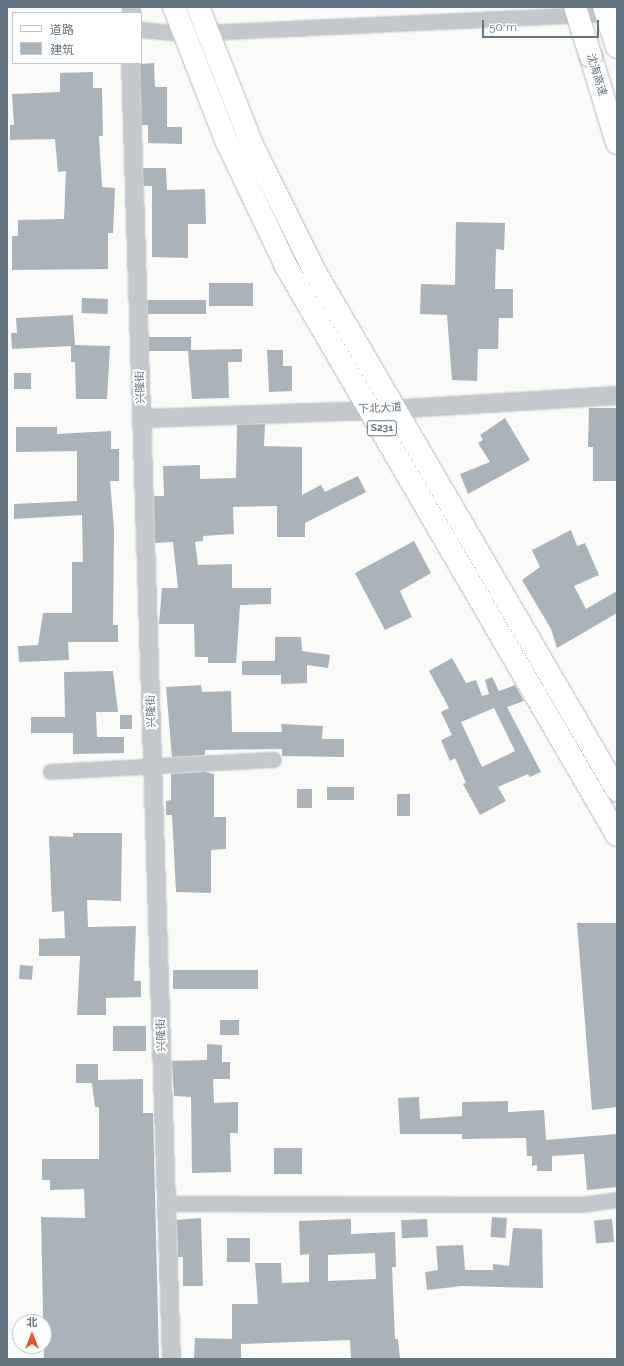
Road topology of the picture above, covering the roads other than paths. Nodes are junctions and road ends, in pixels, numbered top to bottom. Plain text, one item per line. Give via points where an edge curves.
1 (174, 7) edge
2 (198, 7) edge
3 (575, 7) edge
4 (604, 7) edge
5 (617, 14) edge
6 (142, 30) edge
7 (207, 33) junction
8 (183, 34) junction
9 (617, 47) edge
10 (130, 64) edge
11 (617, 143) edge
12 (617, 395) edge
13 (396, 409) junction
14 (372, 410) junction
15 (142, 418) junction
16 (274, 760) dead end
17 (153, 768) junction
18 (51, 772) dead end
19 (617, 790) edge
20 (617, 835) edge
21 (617, 1200) edge
22 (168, 1204) junction
23 (171, 1359) edge

1 - 8 main road, S231
2 - 7 main road, S231
3 - 11 main road, 沈海高速, bridge
4 - 9 main road, bridge
5 - 7 street
6 - 8 street
7 - 8 street
7 - 13 main road, S231 via 252,147 311,265
8 - 14 main road, S231 via 226,140 286,266
10 - 15 street, 兴隆街
12 - 13 street, 下北大道
13 - 14 street, 下北大道
13 - 19 main road, S231
14 - 15 street, 下北大道
14 - 20 main road, S231
15 - 17 street, 兴隆街
16 - 17 street
17 - 18 street
17 - 22 street, 兴隆街
21 - 22 street via 582,1206
22 - 23 street, 兴隆街

